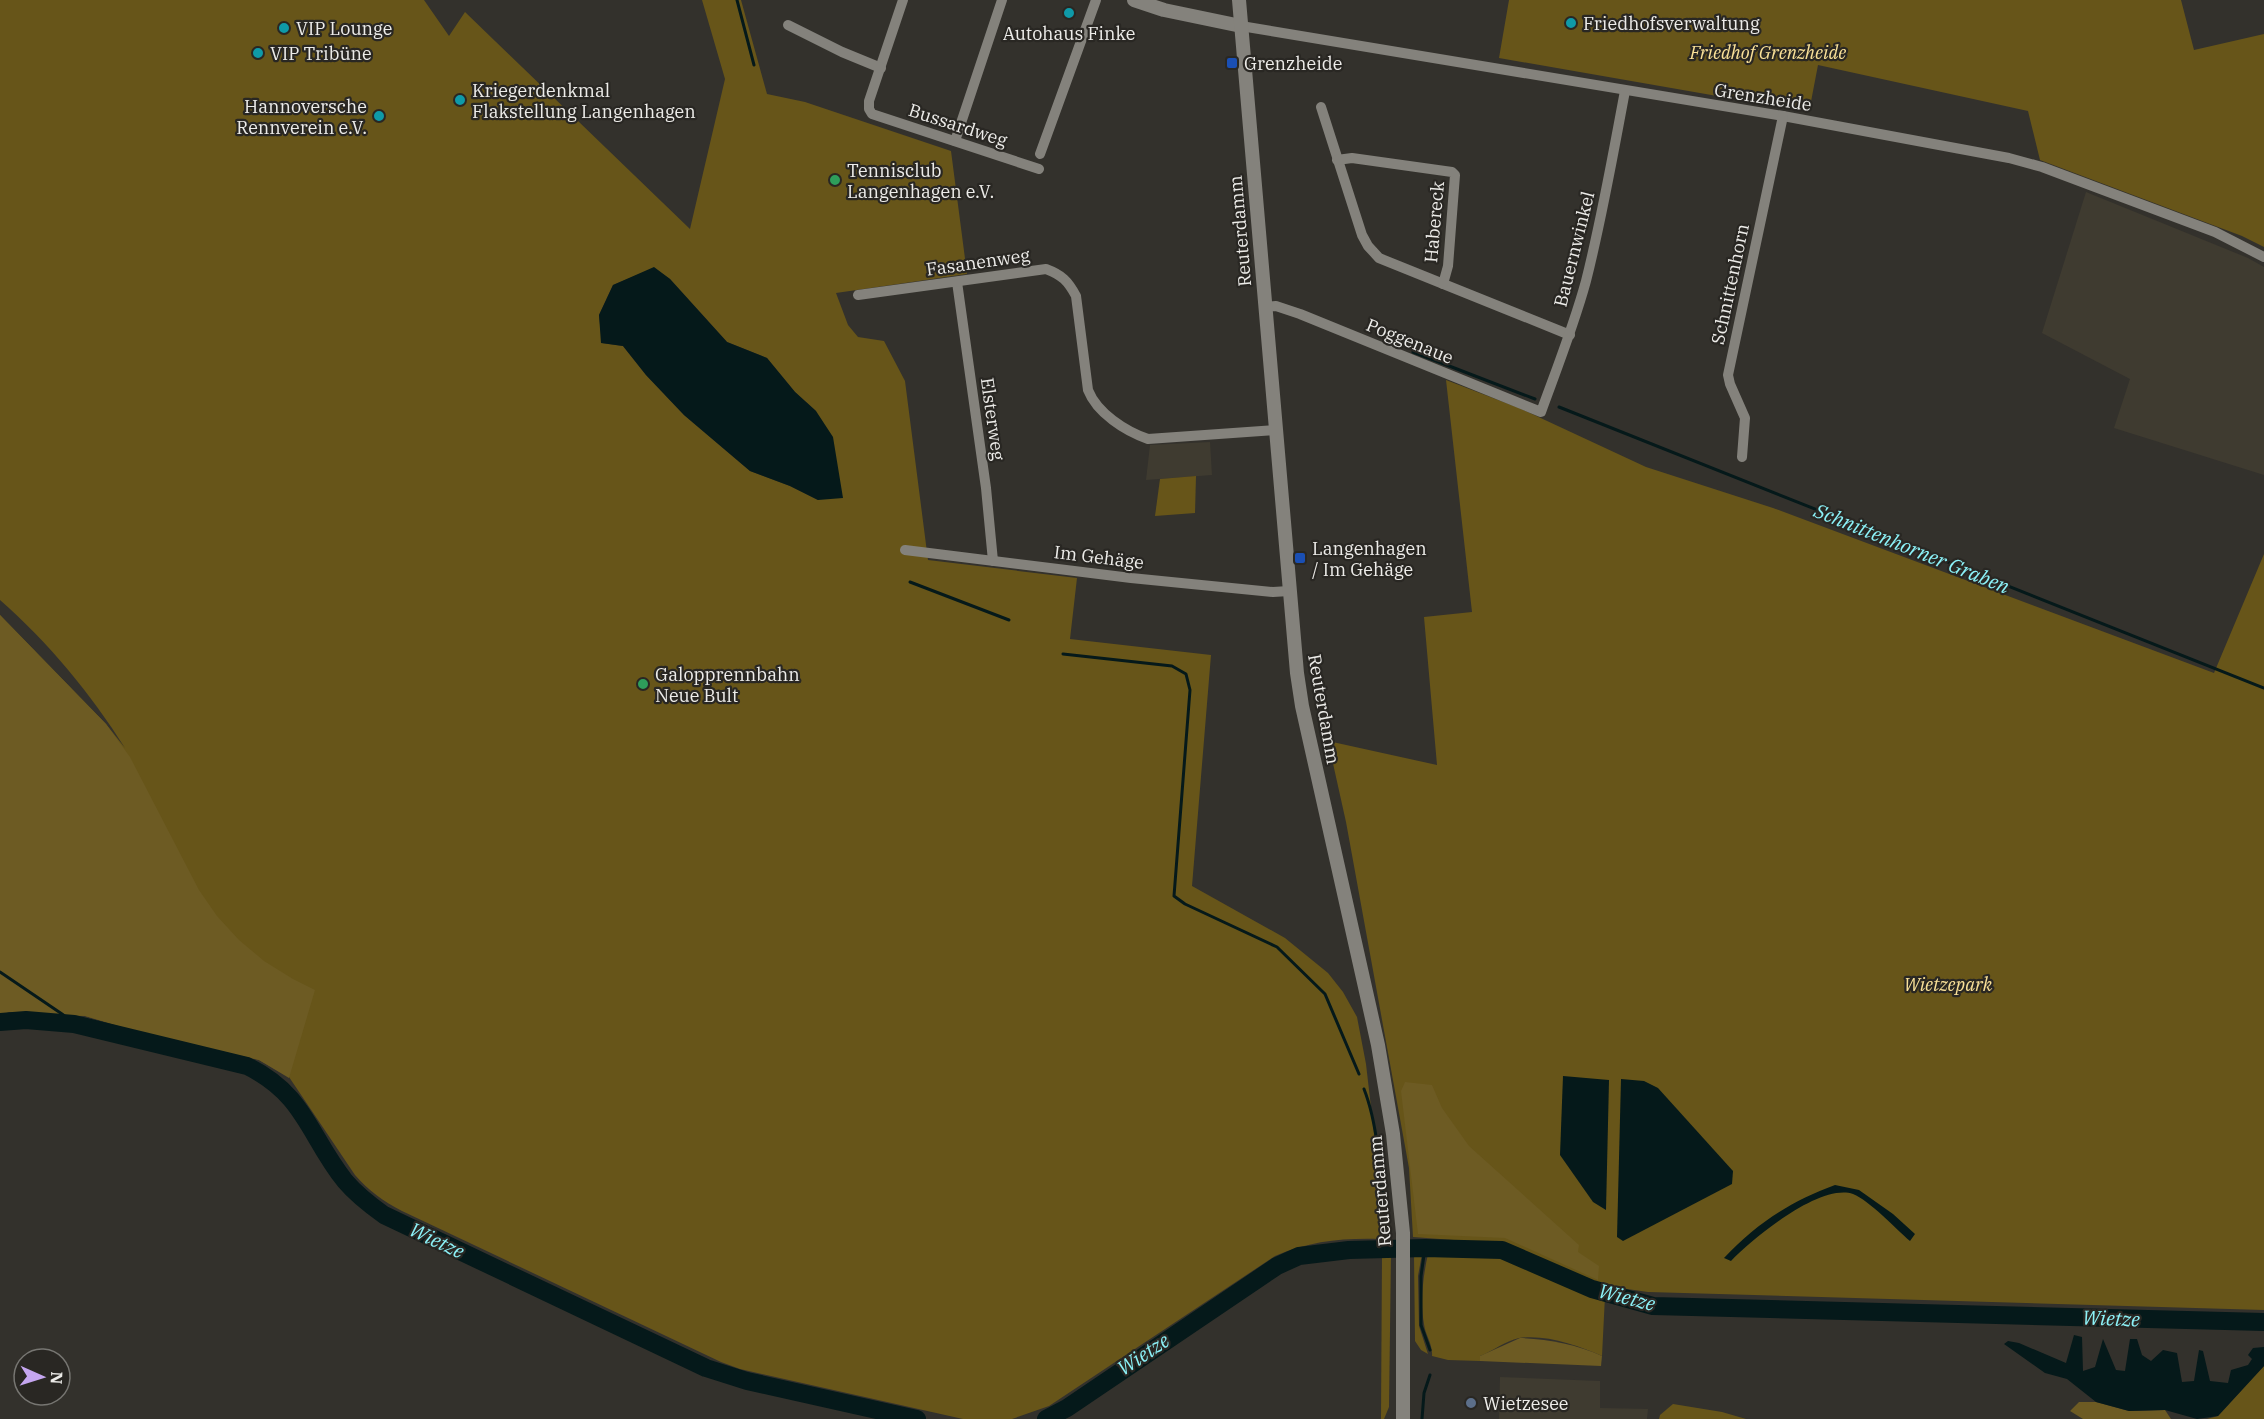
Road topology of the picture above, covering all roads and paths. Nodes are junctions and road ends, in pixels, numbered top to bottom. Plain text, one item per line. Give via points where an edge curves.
1 (903, 0) edge
2 (1002, 0) edge
3 (1096, 0) edge
4 (1134, 0) edge
5 (1239, 0) edge
6 (788, 25) dead end
7 (1241, 26) junction
8 (881, 68) junction
9 (1625, 91) junction
10 (1322, 107) dead end
11 (1783, 116) junction
12 (955, 141) junction
13 (1040, 154) dead end
14 (1337, 160) junction
15 (1039, 169) dead end
16 (2264, 257) edge
17 (957, 282) junction
18 (1443, 284) junction
19 (858, 295) dead end
20 (1265, 307) junction
21 (1569, 335) junction
22 (1541, 412) joint
23 (1275, 430) junction
24 (1742, 457) dead end
25 (905, 550) dead end
26 (993, 561) junction
27 (1289, 591) junction
28 (1403, 1419) edge

1 - 8 street
2 - 12 street
3 - 13 street
4 - 7 street
5 - 7 street, Reuterdamm
6 - 8 street
7 - 9 street, Grenzheide
7 - 20 street, Reuterdamm
8 - 12 street, Bussardweg via 869,101 872,114
9 - 11 street, Grenzheide
9 - 21 street, Bauernwinkel via 1600,224
10 - 14 street, Habereck
11 - 16 street, Grenzheide via 2042,167 2215,232
11 - 24 street, Schnittenhorn via 1728,375 1745,418
12 - 15 street, Bussardweg
14 - 18 street, Habereck via 1368,246 1379,258
14 - 18 street, Habereck via 1352,158 1455,175 1448,266
17 - 19 street, Fasanenweg
17 - 23 street, Fasanenweg via 1043,269 1060,274 1076,296 1092,401 1138,435 1154,439
17 - 26 street, Elsterweg
18 - 21 street, Habereck
20 - 22 street, Poggenaue via 1276,306 1300,314
20 - 23 street, Reuterdamm
21 - 22 street, Bauernwinkel
23 - 27 street, Reuterdamm
25 - 26 street, Im Gehäge
26 - 27 street, Im Gehäge
27 - 28 street, Reuterdamm via 1302,706 1385,1083 1398,1175 1404,1263

